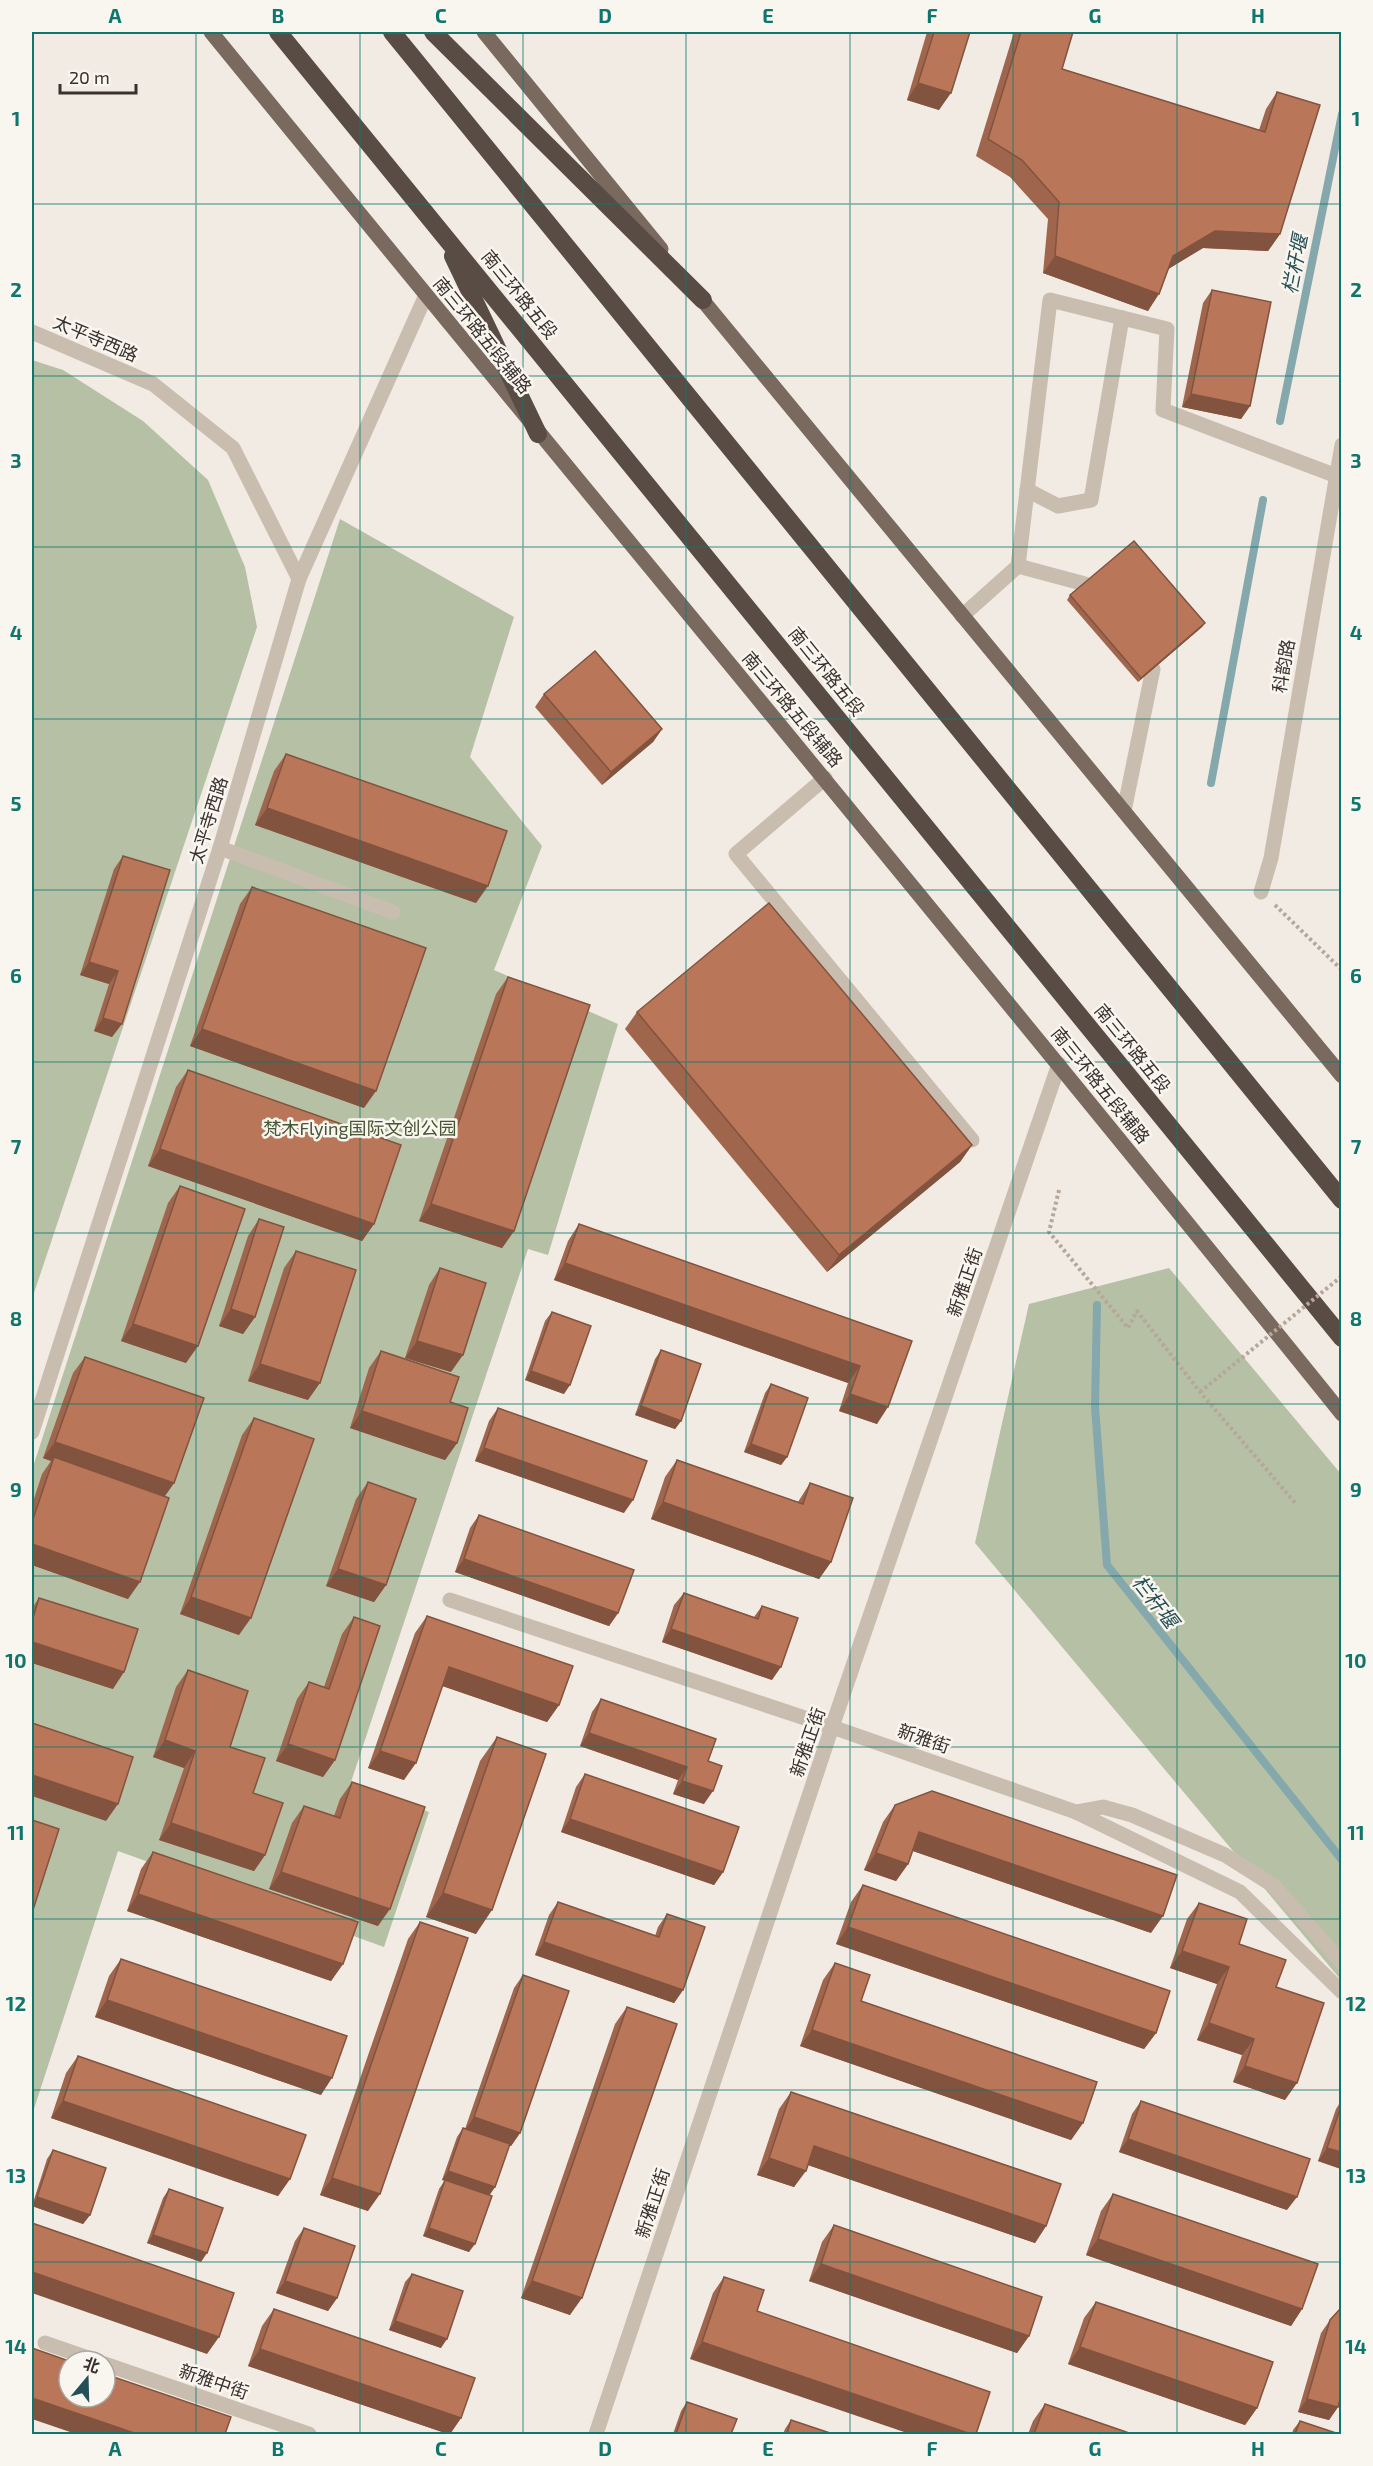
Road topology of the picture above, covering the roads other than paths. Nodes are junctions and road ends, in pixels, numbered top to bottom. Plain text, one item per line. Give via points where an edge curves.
1 (212, 32) edge
2 (278, 32) edge
3 (392, 32) edge
4 (433, 32) edge
5 (484, 32) edge
6 (441, 230) junction
7 (426, 295) junction
8 (703, 300) junction
9 (1122, 318) junction
10 (32, 332) edge
11 (538, 434) junction
12 (1341, 445) edge
13 (1333, 475) edge
14 (1027, 490) junction
15 (1017, 566) junction
16 (299, 579) junction
17 (1106, 609) edge
18 (962, 616) junction
19 (1133, 643) edge
20 (825, 778) junction
21 (1124, 811) junction
22 (220, 848) junction
23 (1261, 892) road end
24 (393, 912) dead end
25 (1059, 1064) junction
26 (1341, 1076) edge
27 (972, 1140) dead end
28 (1341, 1200) edge
29 (1341, 1338) edge
30 (1341, 1414) edge
31 (32, 1432) edge
32 (450, 1600) dead end
33 (832, 1727) junction
34 (1076, 1812) junction
35 (1341, 1963) edge
36 (1341, 1992) edge
37 (45, 2343) dead end
38 (62, 2349) edge
39 (117, 2368) edge
40 (309, 2434) edge
41 (596, 2434) edge

1 - 7 main road, 南三环路五段辅路
2 - 6 highway, 南三环路五段
3 - 28 highway
4 - 8 highway
5 - 8 main road
6 - 11 highway
6 - 29 highway, 南三环路五段
7 - 11 main road, 南三环路五段辅路
7 - 16 street
8 - 18 main road
9 - 13 street via 1167,329 1163,410
9 - 14 street via 1091,500 1058,506
9 - 14 street via 1050,300
10 - 16 street, 太平寺西路 via 153,384 232,448
11 - 20 main road, 南三环路五段辅路
12 - 13 street, 科韵路
13 - 23 street, 科韵路 via 1271,858
14 - 15 street
15 - 17 street via 1085,584
15 - 18 street
16 - 22 street, 太平寺西路
18 - 21 main road
19 - 21 street via 1153,669
20 - 25 main road, 南三环路五段辅路
20 - 27 street via 736,854
21 - 26 main road
22 - 24 street
22 - 31 street, 太平寺西路
25 - 30 main road, 南三环路五段辅路
25 - 33 street, 新雅正街
32 - 33 street, 新雅街
33 - 34 street, 新雅街
33 - 41 street, 新雅正街
34 - 35 street via 1102,1807 1132,1815 1225,1855 1274,1886
34 - 36 street, 新雅街 via 1240,1892
37 - 38 street
39 - 40 street, 新雅中街

